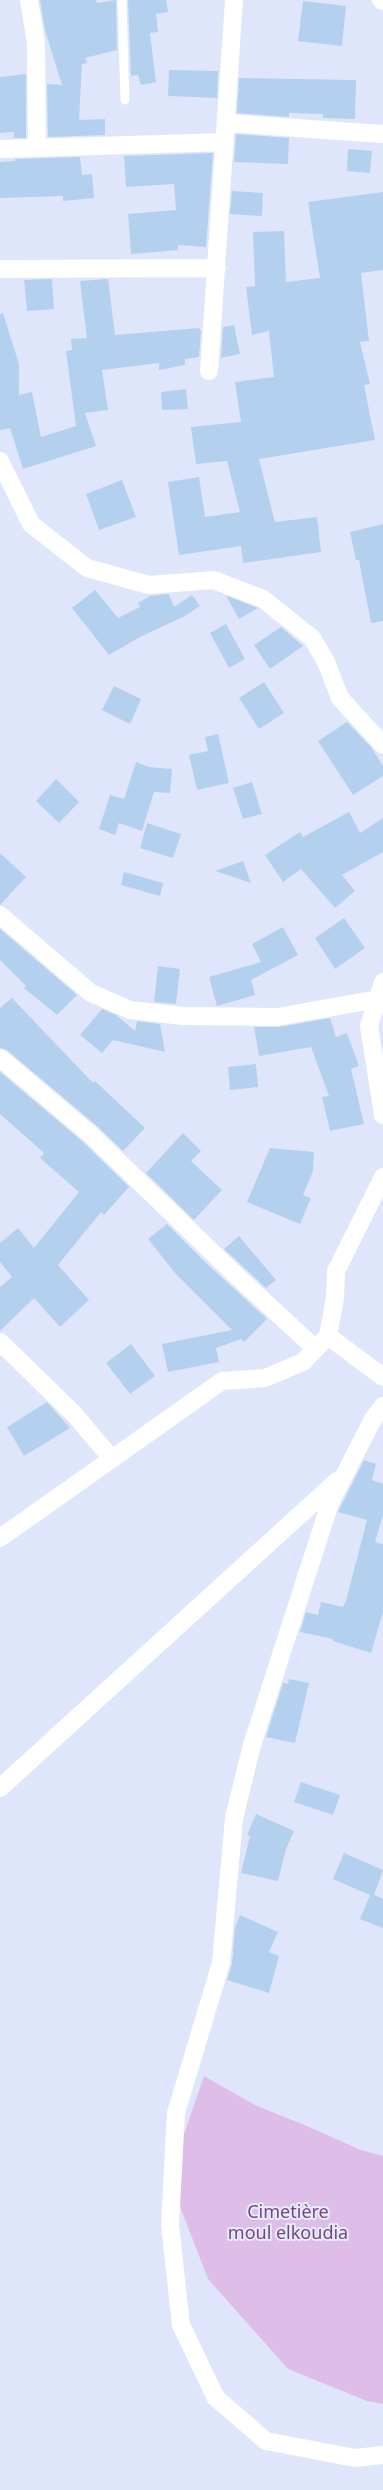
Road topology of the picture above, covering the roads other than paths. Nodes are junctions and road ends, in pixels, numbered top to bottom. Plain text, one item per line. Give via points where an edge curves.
1 (30, 0) edge
2 (122, 0) edge
3 (234, 0) edge
4 (125, 100) dead end
5 (226, 123) junction
6 (383, 134) edge
7 (225, 142) junction
8 (36, 148) junction
9 (0, 149) edge
10 (217, 268) junction
11 (0, 269) edge
12 (209, 371) dead end
13 (0, 461) edge
14 (383, 745) edge
15 (0, 915) edge
16 (383, 982) edge
17 (378, 999) junction
18 (0, 1058) edge
19 (383, 1115) edge
20 (383, 1178) edge
21 (328, 1336) junction
22 (0, 1342) edge
23 (316, 1349) junction
24 (383, 1377) edge
25 (383, 1406) edge
26 (112, 1459) junction
27 (345, 1474) junction
28 (0, 1538) edge
29 (0, 1788) edge
30 (383, 2455) edge

1 - 8 street via 36,43
2 - 4 lane
3 - 5 street
5 - 6 street
5 - 7 street
7 - 8 street
7 - 10 street
8 - 9 street
10 - 11 street
10 - 12 street
13 - 14 street via 31,524 87,568 149,585 214,580 263,599 312,638 326,662 340,698
15 - 17 street via 91,993 130,1010 183,1016 277,1017
16 - 17 street
17 - 19 street via 370,1026
18 - 23 street via 90,1134
20 - 21 street via 336,1271
21 - 23 street
21 - 24 street
22 - 26 street via 74,1414
23 - 26 street via 303,1362 265,1378 222,1381
25 - 27 street
26 - 28 street
27 - 29 street
27 - 30 street via 330,1503 252,1745 234,1818 222,1963 176,2112 170,2225 180,2325 216,2398 266,2441 355,2458

